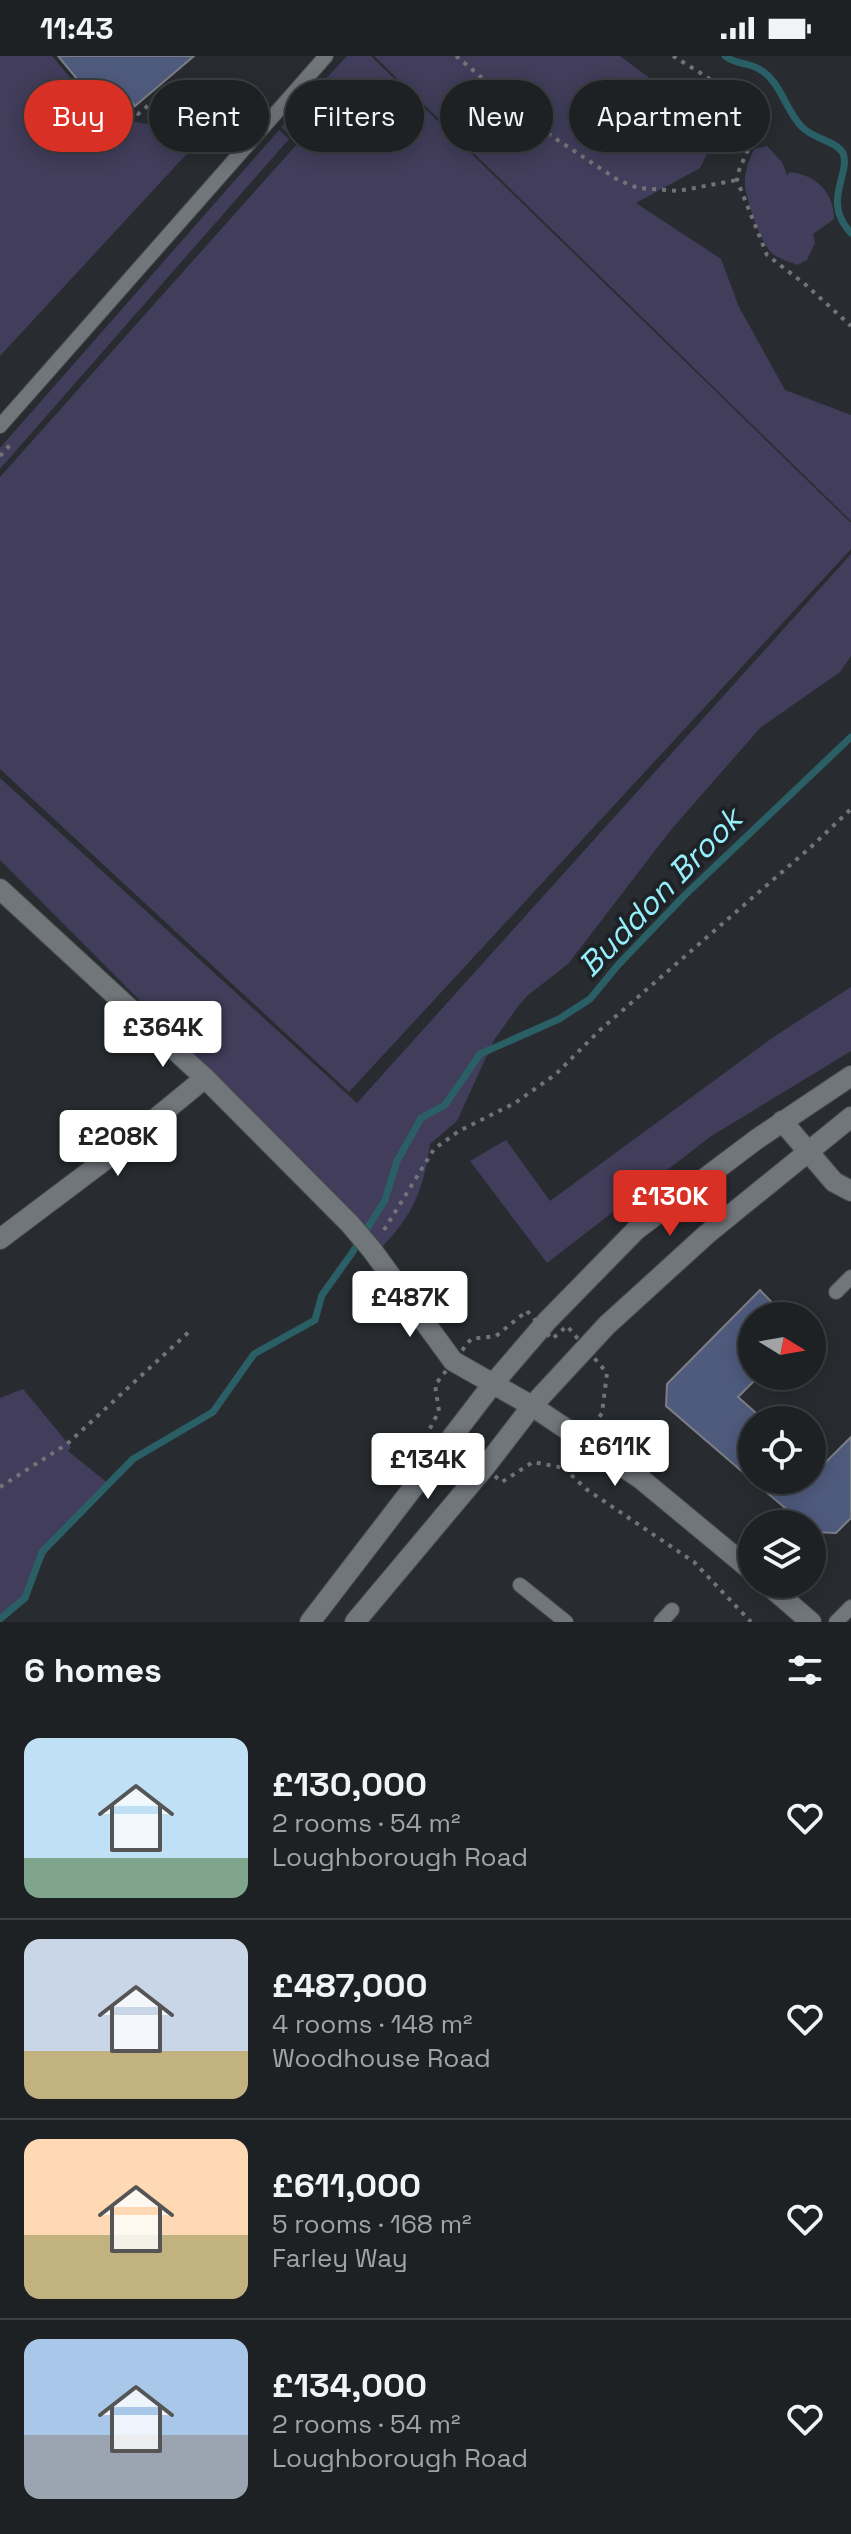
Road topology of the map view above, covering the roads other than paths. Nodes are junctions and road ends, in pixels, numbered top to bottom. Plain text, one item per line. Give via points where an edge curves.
1 (326, 56) edge
2 (0, 426) edge
3 (0, 889) edge
4 (851, 1076) edge
5 (205, 1078) junction
6 (851, 1117) edge
7 (782, 1121) junction
8 (808, 1150) junction
9 (851, 1191) edge
10 (0, 1239) edge
11 (851, 1277) edge
12 (836, 1292) dead end
13 (492, 1385) junction
14 (532, 1406) junction
15 (738, 1559) edge
16 (520, 1585) dead end
17 (783, 1598) edge
18 (851, 1607) edge
19 (672, 1610) dead end
20 (310, 1622) edge
21 (355, 1622) edge
22 (566, 1622) edge
23 (661, 1622) edge
24 (811, 1622) edge
25 (836, 1622) edge

1 - 2 lane
3 - 5 street
4 - 7 street
5 - 10 street
5 - 13 street via 350,1224 453,1361
6 - 8 street
7 - 8 street
7 - 13 street via 636,1230
8 - 9 street via 834,1182
8 - 14 street via 607,1325
11 - 12 lane
13 - 14 street
13 - 20 street
14 - 15 street via 641,1479
14 - 21 street
16 - 22 lane
17 - 24 street
18 - 25 lane
19 - 23 lane

